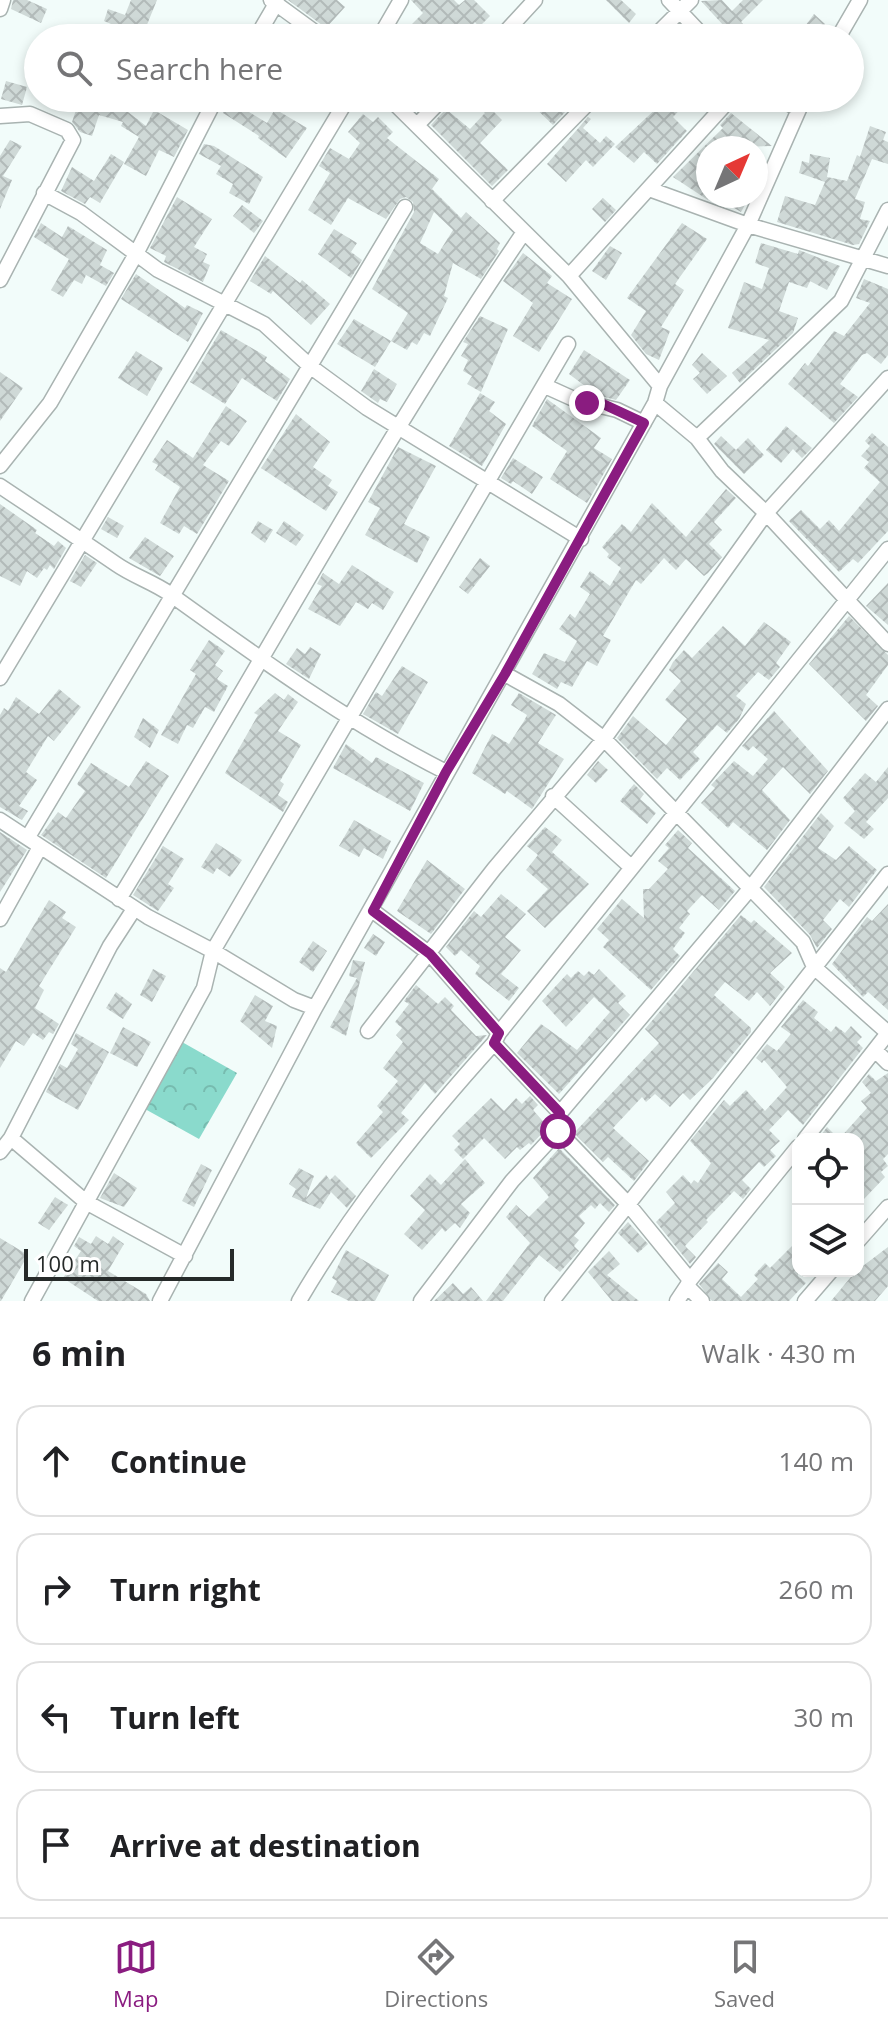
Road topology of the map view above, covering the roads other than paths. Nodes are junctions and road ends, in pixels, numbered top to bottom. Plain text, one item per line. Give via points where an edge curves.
1 (3, 0) edge
2 (401, 0) edge
3 (535, 0) edge
4 (669, 0) edge
5 (860, 0) edge
6 (274, 1) edge
7 (686, 6) edge
8 (0, 9) edge
9 (263, 24) edge
10 (304, 24) edge
11 (387, 24) edge
12 (513, 24) edge
13 (667, 24) edge
14 (697, 24) edge
15 (846, 24) edge
16 (209, 112) edge
17 (340, 112) edge
18 (404, 112) edge
19 (430, 112) edge
20 (579, 112) edge
21 (718, 112) edge
22 (796, 112) edge
23 (0, 116) edge
24 (417, 125) junction
25 (649, 189) junction
26 (44, 193) junction
27 (492, 201) junction
28 (405, 207) dead end
29 (888, 210) edge
30 (748, 225) junction
31 (524, 232) junction
32 (136, 254) junction
33 (863, 257) junction
34 (888, 266) edge
35 (569, 276) junction
36 (0, 280) edge
37 (225, 302) junction
38 (568, 344) dead end
39 (311, 367) junction
40 (888, 378) edge
41 (545, 386) junction
42 (660, 386) junction
43 (655, 403) junction
44 (644, 423) junction
45 (400, 426) junction
46 (697, 438) junction
47 (0, 466) edge
48 (485, 482) junction
49 (0, 486) edge
50 (766, 513) junction
51 (581, 539) junction
52 (83, 541) junction
53 (888, 549) edge
54 (171, 595) junction
55 (847, 600) junction
56 (888, 644) edge
57 (258, 660) junction
58 (505, 674) junction
59 (0, 678) edge
60 (888, 709) edge
61 (350, 720) junction
62 (604, 739) junction
63 (446, 772) junction
64 (553, 796) junction
65 (677, 815) junction
66 (0, 820) edge
67 (34, 842) junction
68 (631, 867) junction
69 (888, 874) edge
70 (749, 890) junction
71 (119, 899) junction
72 (134, 909) junction
73 (373, 911) junction
74 (0, 919) edge
75 (213, 951) junction
76 (430, 954) junction
77 (814, 967) junction
78 (315, 1008) junction
79 (368, 1031) dead end
80 (888, 1033) edge
81 (497, 1038) junction
82 (876, 1051) junction
83 (888, 1063) edge
84 (560, 1113) junction
85 (558, 1131) junction
86 (810, 1133) edge
87 (4, 1143) edge
88 (792, 1154) edge
89 (86, 1202) junction
90 (628, 1204) junction
91 (888, 1207) edge
92 (864, 1234) edge
93 (185, 1256) junction
94 (826, 1277) edge
95 (688, 1283) junction
96 (32, 1301) edge
97 (160, 1301) edge
98 (299, 1301) edge
99 (421, 1301) edge
100 (552, 1301) edge
101 (677, 1301) edge
102 (702, 1301) edge
103 (805, 1301) edge

1 - 8 street
2 - 11 street
3 - 12 street
4 - 7 street
5 - 15 street
6 - 9 street
6 - 10 street
7 - 13 street
7 - 14 street
16 - 32 street
17 - 37 street
18 - 24 street
19 - 24 street
20 - 27 street
21 - 25 street
22 - 30 street
23 - 26 street via 30,114 72,135
24 - 27 street
25 - 30 street
25 - 35 street
26 - 32 street
26 - 36 street
27 - 31 street
28 - 39 street
29 - 33 street
30 - 33 street
30 - 42 street
31 - 35 street
31 - 45 street
32 - 37 street
32 - 47 street via 50,403
33 - 34 street
33 - 46 street via 841,301
35 - 42 street
37 - 39 street via 275,332
37 - 52 street
38 - 41 street
39 - 45 street
39 - 54 street
40 - 50 street
41 - 44 street
41 - 48 street
42 - 43 street
43 - 44 street
43 - 46 street
44 - 51 street
45 - 48 street
45 - 57 street
46 - 50 street
48 - 51 street
48 - 61 street
49 - 52 street
50 - 55 street
50 - 62 street
51 - 58 street
52 - 54 street
52 - 59 street
53 - 55 street
54 - 57 street
54 - 67 street
55 - 56 street
55 - 65 street
57 - 61 street via 313,691
57 - 71 street
58 - 62 street via 559,704
58 - 63 street
60 - 70 street
61 - 63 street
61 - 75 street
62 - 64 street
62 - 65 street
63 - 73 street
64 - 68 street
64 - 76 street
65 - 68 street
65 - 70 street
66 - 67 street
67 - 71 street
67 - 74 street
68 - 81 street
69 - 77 street
70 - 77 street via 803,942
70 - 84 street
71 - 72 street
72 - 75 street
72 - 87 street
73 - 76 street
73 - 78 street
75 - 78 street
75 - 89 street via 204,988
76 - 79 street
76 - 81 street
77 - 80 street
77 - 90 street
78 - 93 street
80 - 82 street
81 - 84 street
81 - 98 street via 350,1217
82 - 83 street
82 - 86 street
84 - 85 street
85 - 90 street
85 - 99 street via 512,1181
87 - 89 street
88 - 95 street
89 - 93 street
89 - 96 street
90 - 95 street
90 - 100 street
91 - 92 street
93 - 97 street
94 - 103 street
95 - 101 street
95 - 102 street

